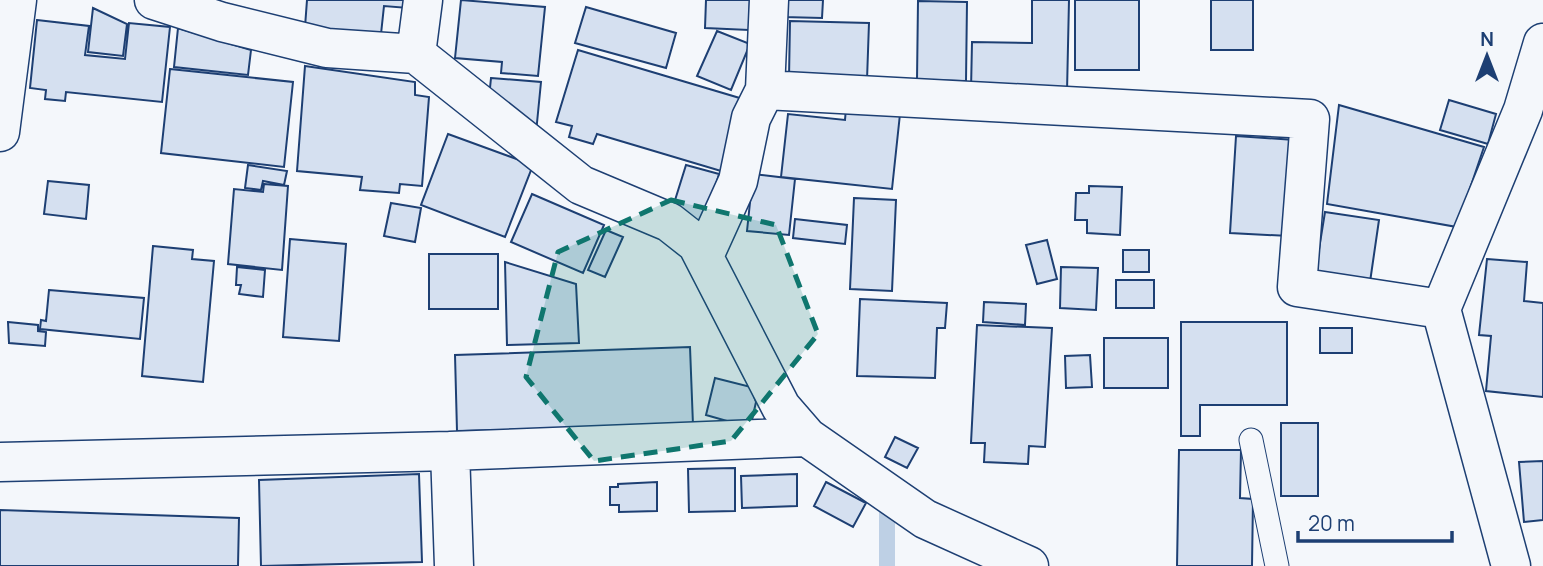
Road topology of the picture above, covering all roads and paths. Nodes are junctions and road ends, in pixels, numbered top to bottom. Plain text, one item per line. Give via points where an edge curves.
1 (17, 0) edge
2 (153, 0) edge
3 (423, 0) edge
4 (769, 0) edge
5 (1543, 43) edge
6 (416, 54) junction
7 (765, 90) junction
8 (0, 124) edge
9 (0, 132) edge
10 (704, 256) junction
11 (1441, 309) junction
12 (807, 438) junction
13 (1251, 440) dead end
14 (450, 451) junction
15 (0, 462) edge
16 (454, 566) edge
17 (1029, 566) edge
18 (1278, 566) edge
19 (1511, 566) edge

1 - 8 street
2 - 6 street via 327,48
3 - 6 street
4 - 7 street
5 - 11 street via 1523,110
6 - 10 street via 581,185 669,222 698,244
7 - 10 street via 751,118 738,181
7 - 11 street via 1310,119 1297,287
8 - 9 street
10 - 12 street via 781,407
11 - 19 street
12 - 14 street
12 - 17 street via 925,519
13 - 18 lane
14 - 15 street
14 - 16 street

